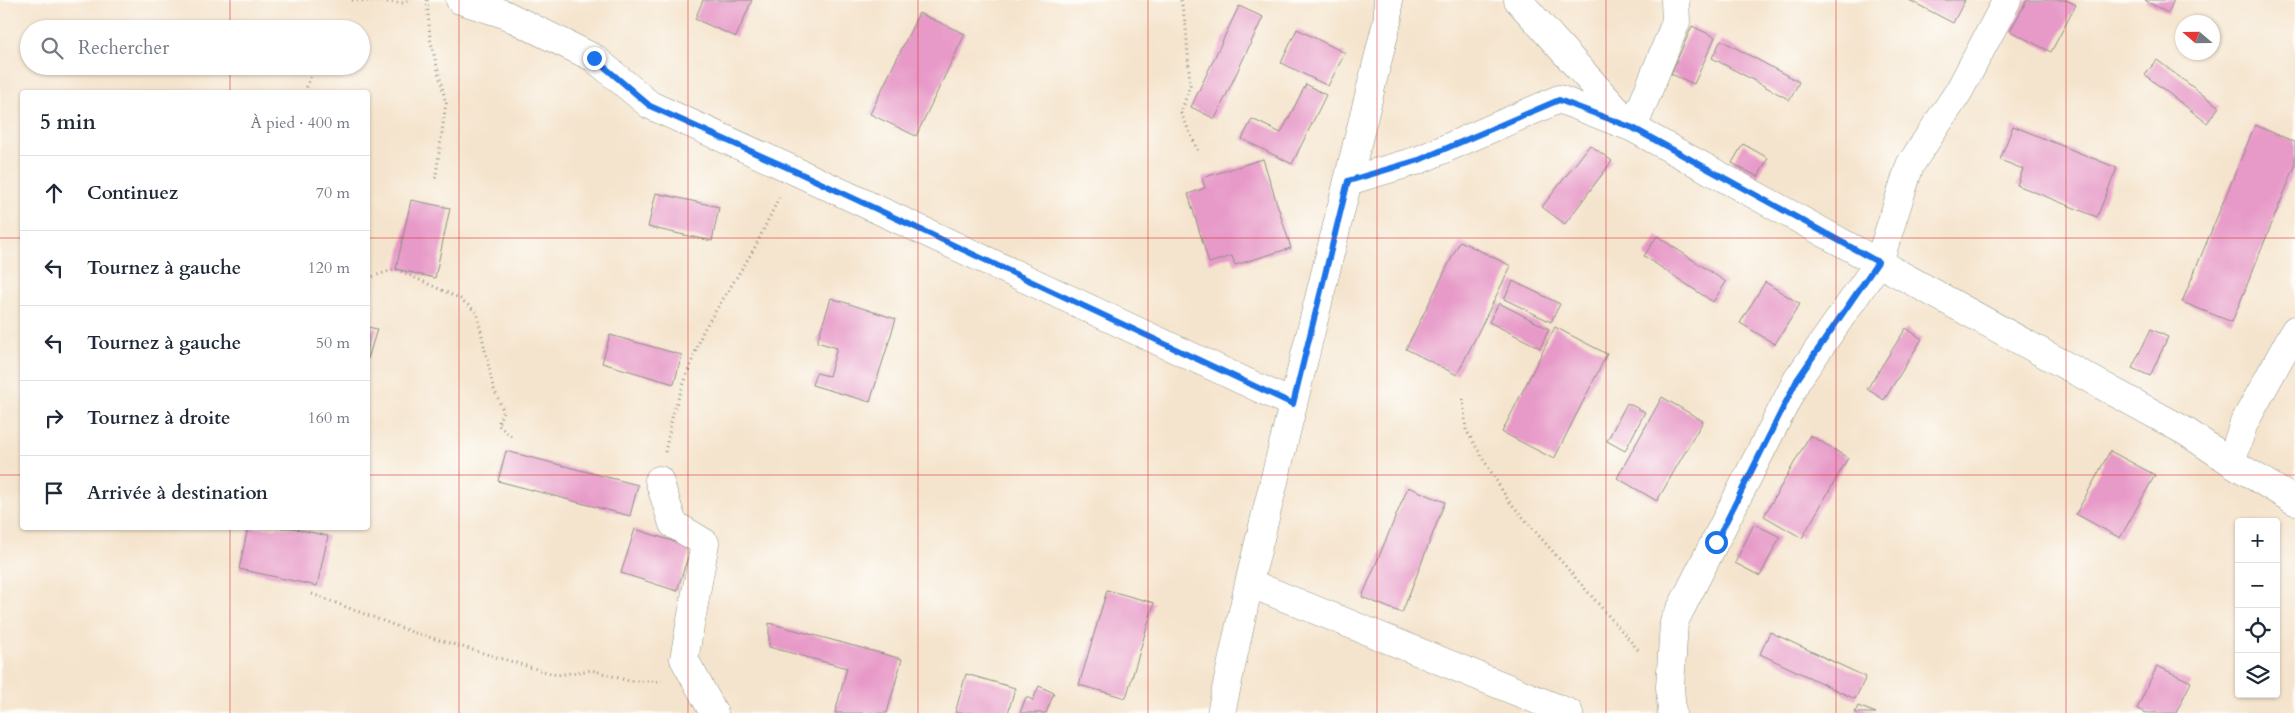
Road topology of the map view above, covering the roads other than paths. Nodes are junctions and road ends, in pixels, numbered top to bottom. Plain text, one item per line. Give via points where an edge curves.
1 (460, 0) edge
2 (1388, 0) edge
3 (1518, 0) edge
4 (1675, 0) edge
5 (2007, 0) edge
6 (1633, 128) junction
7 (1348, 181) junction
8 (1878, 262) junction
9 (2295, 330) edge
10 (1293, 404) junction
11 (2231, 462) junction
12 (659, 480) road end
13 (2295, 501) edge
14 (1249, 583) junction
15 (1671, 700) edge
16 (714, 713) edge
17 (1221, 713) edge
18 (1568, 713) edge

1 - 10 street via 504,14 594,58 650,106
2 - 7 street via 1388,18
3 - 6 street
4 - 6 street via 1676,22
5 - 8 street via 1959,91 1910,165
6 - 7 street via 1559,100 1419,160
6 - 8 street
7 - 10 street
8 - 11 street via 2185,432
8 - 15 street via 1797,380 1674,622
9 - 11 street via 2244,423
10 - 14 street
11 - 13 street
12 - 16 street via 673,524 705,543 684,659
14 - 17 street
14 - 18 street

